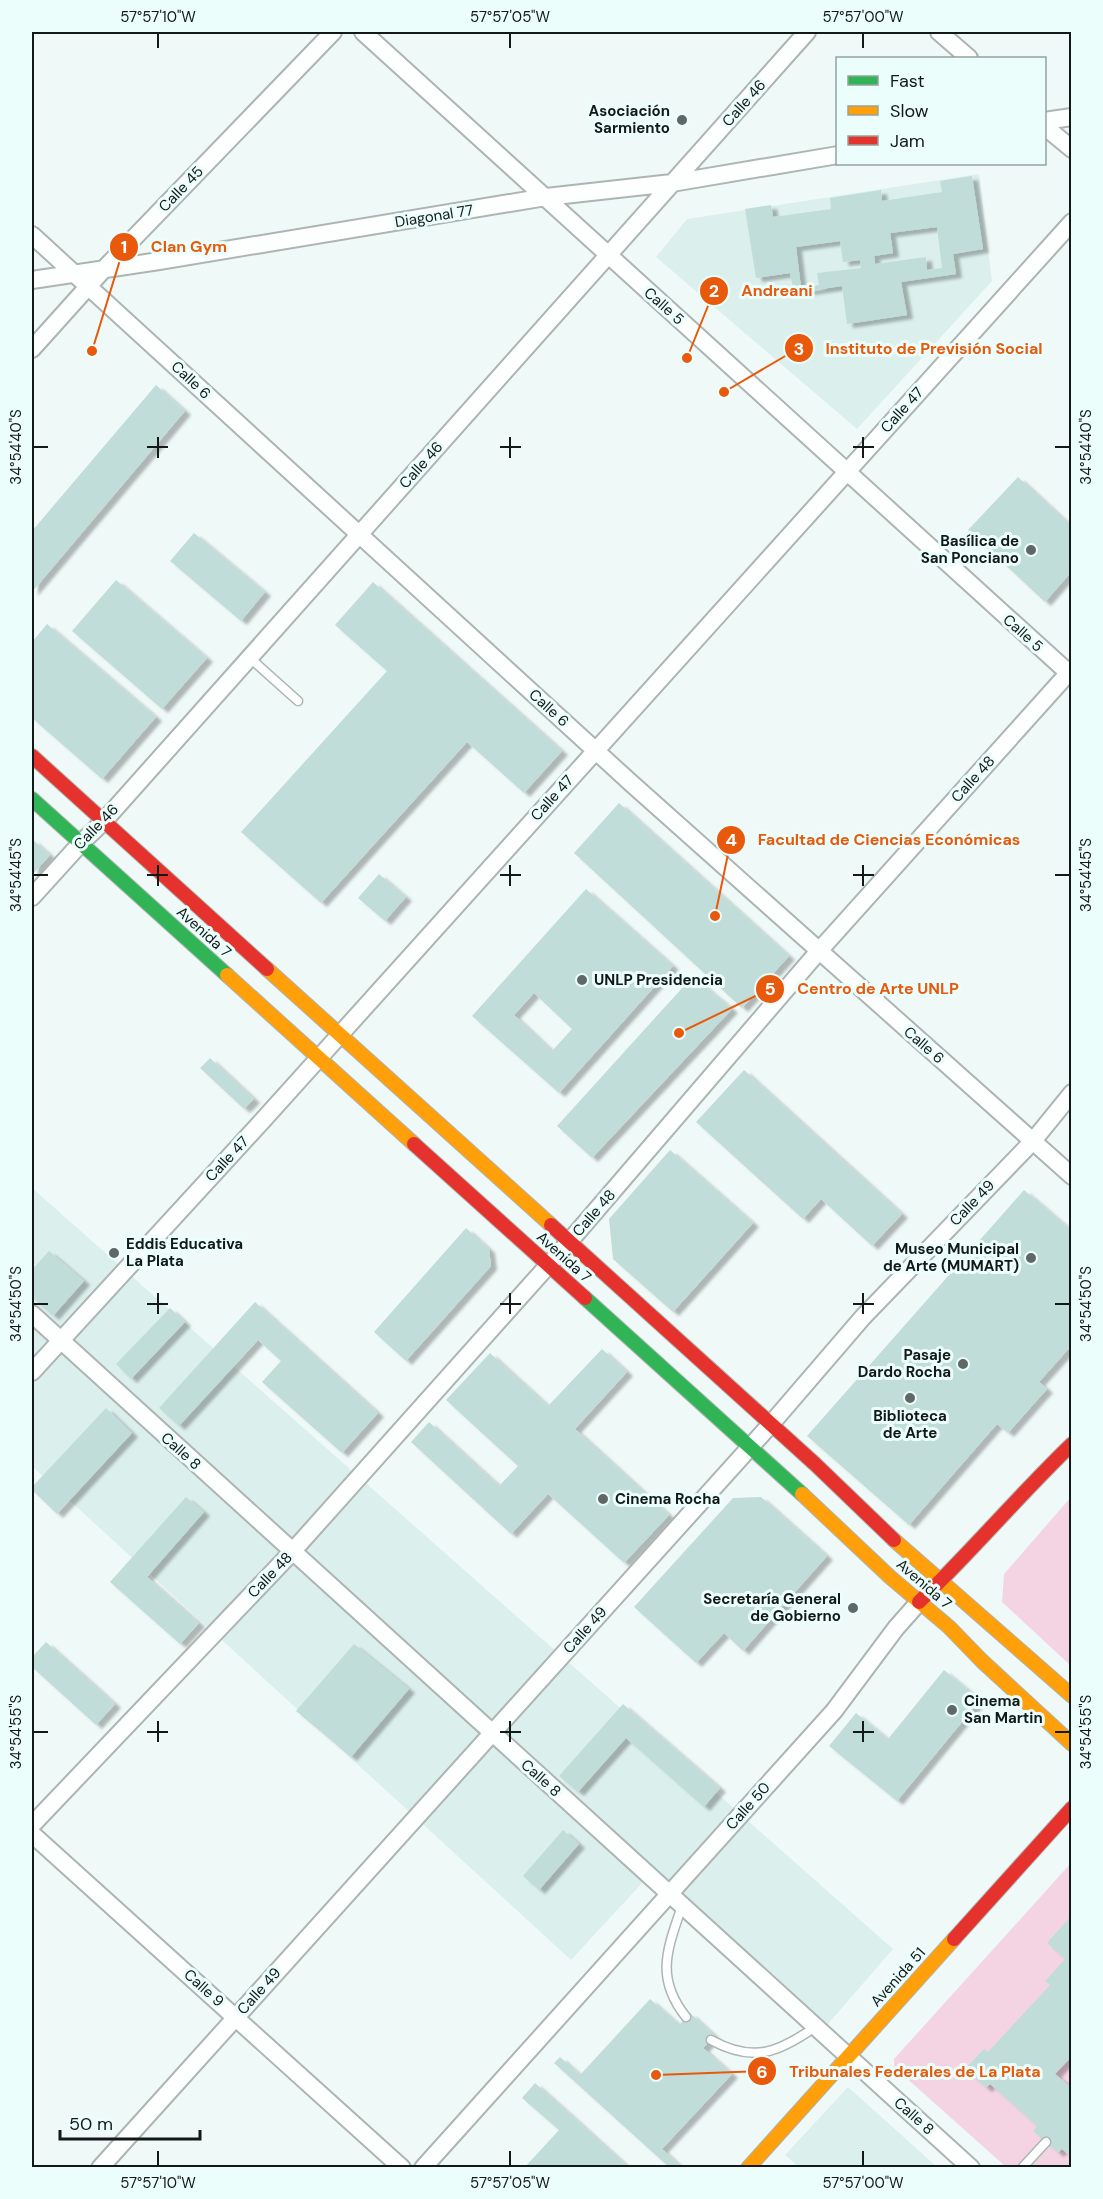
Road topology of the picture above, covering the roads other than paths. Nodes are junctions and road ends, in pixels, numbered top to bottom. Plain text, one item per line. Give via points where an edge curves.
1 (333, 32) edge
2 (363, 32) edge
3 (807, 32) edge
4 (939, 32) edge
5 (968, 57) edge
6 (1071, 117) edge
7 (1046, 121) edge
8 (1046, 128) edge
9 (1071, 149) edge
10 (836, 155) edge
11 (672, 183) junction
12 (546, 197) junction
13 (1071, 222) edge
14 (32, 235) edge
15 (608, 255) junction
16 (103, 270) junction
17 (75, 274) junction
18 (32, 280) edge
19 (89, 286) junction
20 (32, 349) edge
21 (846, 472) junction
22 (359, 535) junction
23 (250, 658) junction
24 (1070, 673) edge
25 (298, 700) dead end
26 (595, 750) junction
27 (32, 756) edge
28 (32, 799) edge
29 (104, 821) junction
30 (81, 843) junction
31 (32, 897) edge
32 (818, 951) junction
33 (339, 1034) junction
34 (318, 1058) junction
35 (1071, 1093) edge
36 (1033, 1140) junction
37 (1071, 1176) edge
38 (569, 1242) junction
39 (548, 1265) junction
40 (32, 1314) edge
41 (60, 1340) junction
42 (32, 1372) edge
43 (771, 1424) junction
44 (1071, 1444) edge
45 (751, 1447) junction
46 (292, 1552) junction
47 (941, 1581) junction
48 (919, 1602) junction
49 (1071, 1696) edge
50 (492, 1733) junction
51 (1071, 1744) edge
52 (1071, 1808) edge
53 (32, 1825) edge
54 (32, 1833) edge
55 (669, 1894) junction
56 (682, 1906) junction
57 (236, 2017) junction
58 (686, 2018) dead end
59 (815, 2027) junction
60 (711, 2040) dead end
61 (848, 2057) junction
62 (1046, 2142) dead end
63 (100, 2168) edge
64 (402, 2168) edge
65 (423, 2168) edge
66 (748, 2168) edge
67 (971, 2168) edge
68 (1022, 2168) edge

1 - 16 street, Calle 45
2 - 12 street, Calle 5
3 - 11 street, Calle 46
4 - 5 street
6 - 7 street
8 - 9 street
10 - 11 street, Diagonal 77
11 - 12 street, Diagonal 77
11 - 15 street, Calle 46
12 - 15 street, Calle 5
12 - 16 street, Diagonal 77
13 - 21 street, Calle 47
14 - 17 street, Calle 6
15 - 21 street, Calle 5
15 - 22 street, Calle 46
16 - 17 street, Diagonal 77
16 - 19 street, Calle 45
17 - 18 street, Diagonal 77
17 - 19 street, Calle 6
19 - 20 street, Calle 45
19 - 22 street, Calle 6
21 - 24 street, Calle 5
21 - 26 street, Calle 47
22 - 23 street, Calle 46
22 - 26 street, Calle 6
23 - 25 lane
23 - 29 street, Calle 46
24 - 32 street, Calle 48
26 - 32 street, Calle 6
26 - 33 street, Calle 47
27 - 29 main road, Avenida 7
28 - 30 main road, Avenida 7
29 - 30 street, Calle 46
29 - 33 main road, Avenida 7
30 - 31 street, Calle 46
30 - 34 main road, Avenida 7
32 - 36 street, Calle 6
32 - 38 street, Calle 48
33 - 34 street, Calle 47
33 - 38 main road, Avenida 7
34 - 39 main road, Avenida 7
34 - 41 street, Calle 47
35 - 36 street, Calle 49
36 - 37 street, Calle 6
36 - 43 street, Calle 49 via 863,1317
38 - 39 street, Calle 48
38 - 43 main road, Avenida 7
39 - 45 main road, Avenida 7
39 - 46 street, Calle 48
40 - 41 street, Calle 8
41 - 42 street, Calle 47
41 - 46 street, Calle 8
43 - 45 street, Calle 49
43 - 47 main road, Avenida 7
44 - 47 main road, Calle 50
45 - 48 main road, Avenida 7
45 - 50 street, Calle 49
46 - 50 street, Calle 8
46 - 53 street, Calle 48
47 - 48 main road, Calle 50
47 - 49 main road, Avenida 7
48 - 51 main road, Avenida 7
48 - 55 street, Calle 50 via 834,1711
50 - 55 street, Calle 8
50 - 57 street, Calle 49
52 - 61 main road, Avenida 51
54 - 57 street, Calle 9
55 - 56 street, Calle 8
55 - 65 street, Calle 50
56 - 58 lane via 667,1959 667,1983 673,2001
56 - 59 street, Calle 8
57 - 63 street, Calle 49
57 - 64 street, Calle 9
59 - 60 lane via 790,2045 770,2051 750,2053
59 - 61 street, Calle 8
61 - 66 main road, Avenida 51
61 - 67 street, Calle 8
62 - 68 lane

